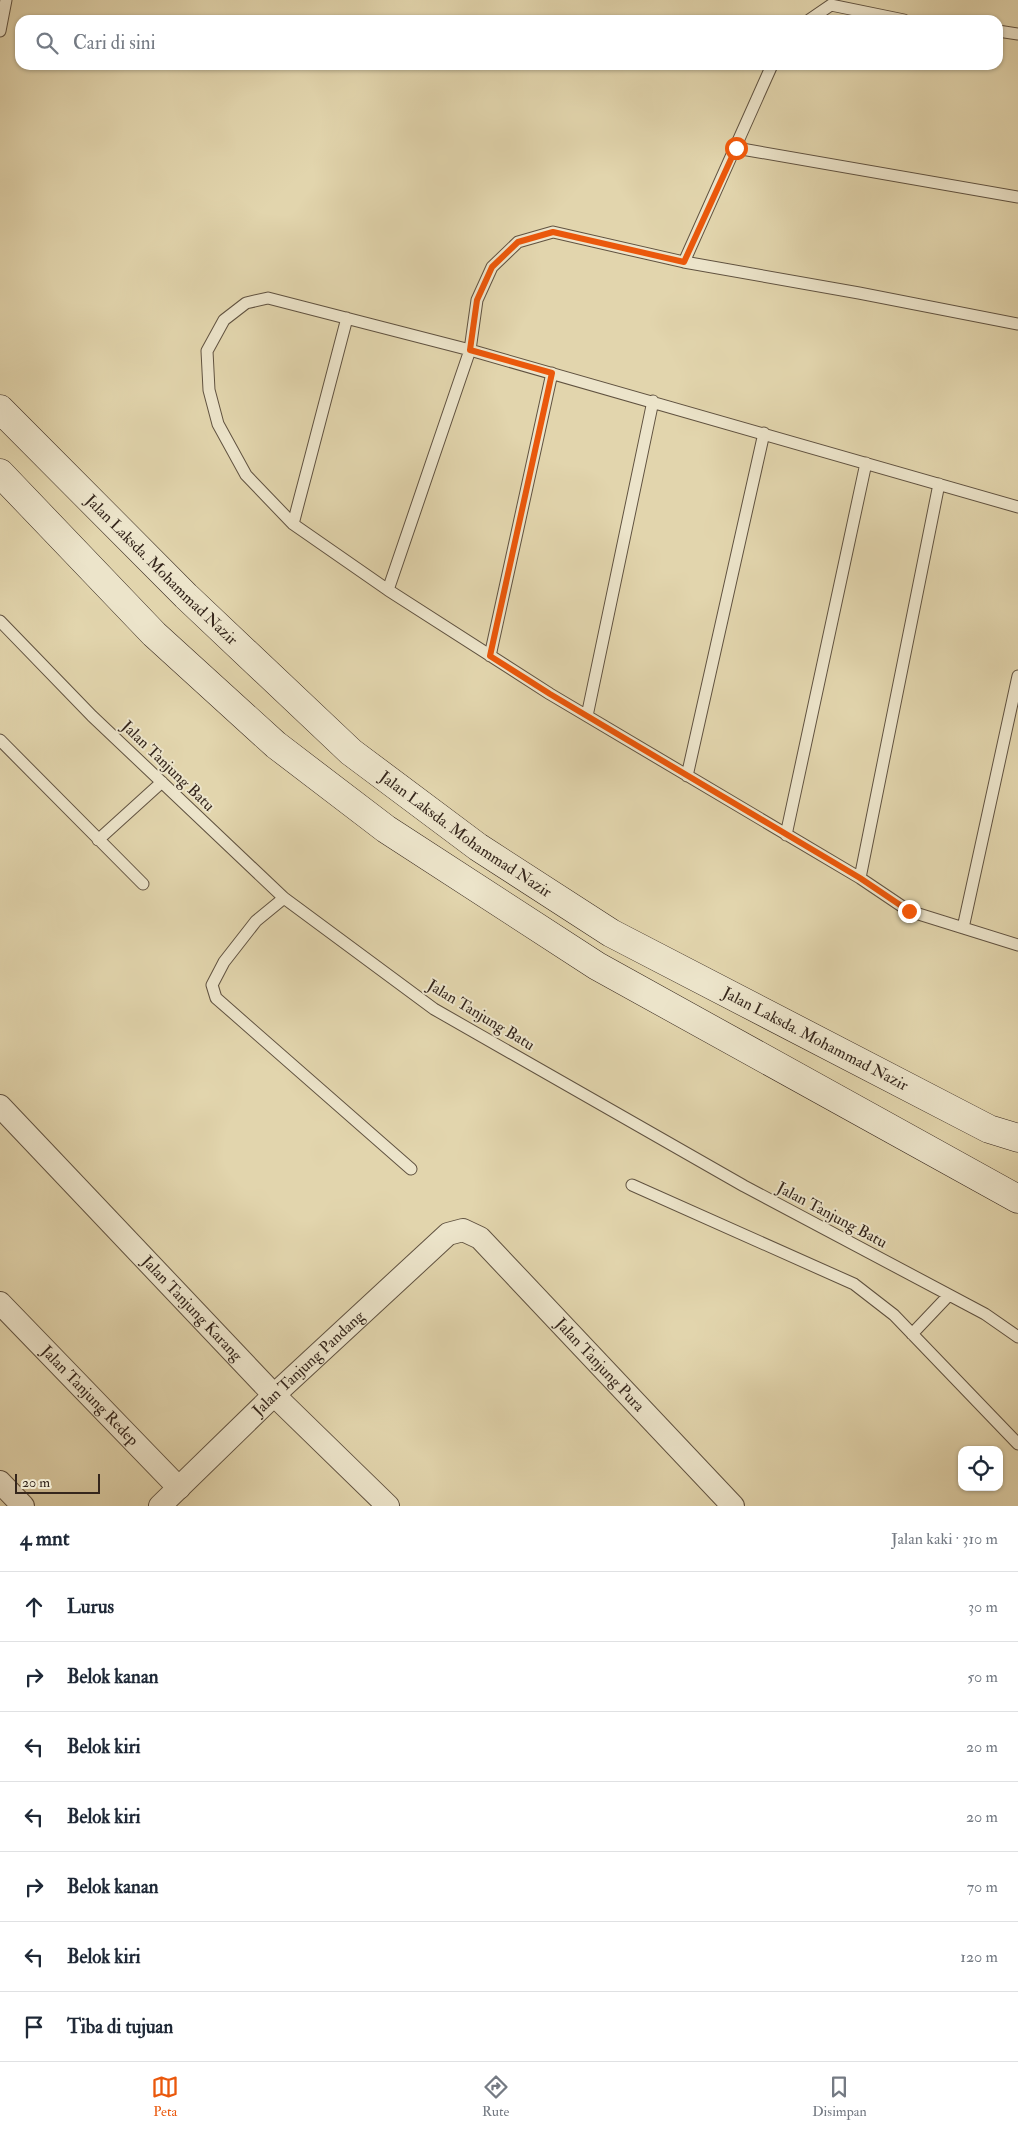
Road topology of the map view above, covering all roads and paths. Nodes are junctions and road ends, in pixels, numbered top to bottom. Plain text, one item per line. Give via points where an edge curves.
1 (6, 0) edge
2 (816, 15) edge
3 (880, 15) edge
4 (0, 31) edge
5 (1003, 32) edge
6 (1018, 34) edge
7 (770, 70) edge
8 (736, 148) junction
9 (1018, 197) edge
10 (684, 262) junction
11 (347, 318) junction
12 (1018, 324) edge
13 (470, 350) junction
14 (552, 373) junction
15 (653, 401) junction
16 (0, 409) edge
17 (764, 434) junction
18 (866, 463) junction
19 (0, 473) edge
20 (939, 484) junction
21 (1018, 507) edge
22 (293, 524) junction
23 (388, 590) junction
24 (0, 622) edge
25 (490, 656) junction
26 (1018, 676) edge
27 (587, 716) junction
28 (0, 740) edge
29 (687, 776) junction
30 (162, 782) junction
31 (786, 835) junction
32 (98, 840) junction
33 (860, 878) junction
34 (143, 884) dead end
35 (284, 898) junction
36 (963, 928) junction
37 (1018, 945) edge
38 (0, 1106) edge
39 (1018, 1138) edge
40 (411, 1169) dead end
41 (632, 1185) dead end
42 (1018, 1199) edge
43 (463, 1230) joint
44 (949, 1295) junction
45 (0, 1303) edge
46 (912, 1334) junction
47 (1018, 1336) edge
48 (274, 1395) junction
49 (1018, 1444) edge
50 (0, 1482) edge
51 (179, 1488) junction
52 (23, 1506) edge
53 (160, 1506) edge
54 (388, 1506) edge
55 (733, 1506) edge

1 - 4 lane
2 - 3 lane via 831,5
5 - 6 lane
7 - 8 lane
8 - 9 lane
8 - 10 lane
10 - 12 lane
10 - 13 lane via 553,232 518,242 492,267 477,300
11 - 13 lane
11 - 22 lane
11 - 22 lane via 268,298 246,303 224,320 206,352 209,390 218,424 246,475
13 - 14 lane
13 - 23 lane
14 - 15 lane
14 - 25 lane
15 - 17 lane
15 - 27 lane
16 - 39 main road, Jalan Laksda. Mohammad Nazir via 186,596 350,752 478,847 610,933 989,1129
17 - 18 lane
17 - 29 lane
18 - 20 lane
18 - 31 lane
19 - 42 main road via 154,634 276,745 386,829 597,966
20 - 21 lane
20 - 33 lane
22 - 23 lane
23 - 25 lane
24 - 30 lane, Jalan Tanjung Batu
25 - 27 lane
26 - 36 lane
27 - 29 lane
28 - 32 lane
29 - 31 lane
30 - 32 lane
30 - 35 lane, Jalan Tanjung Batu
31 - 33 lane
32 - 34 lane
33 - 36 lane via 909,911
35 - 40 lane via 256,921 224,962 212,985 216,998
35 - 44 lane, Jalan Tanjung Batu via 434,1008 744,1186
36 - 37 lane
38 - 48 street, Jalan Tanjung Karang
41 - 46 lane via 854,1284
43 - 48 street, Jalan Tanjung Pandang via 448,1234
43 - 55 street, Jalan Tanjung Pura via 480,1238
44 - 46 lane
44 - 47 lane, Jalan Tanjung Batu
45 - 51 street, Jalan Tanjung Redep
46 - 49 lane
48 - 51 street, Jalan Tanjung Pandang
48 - 54 street, Jalan Tanjung Karang
50 - 52 street
51 - 53 street, Jalan Tanjung Pandang

